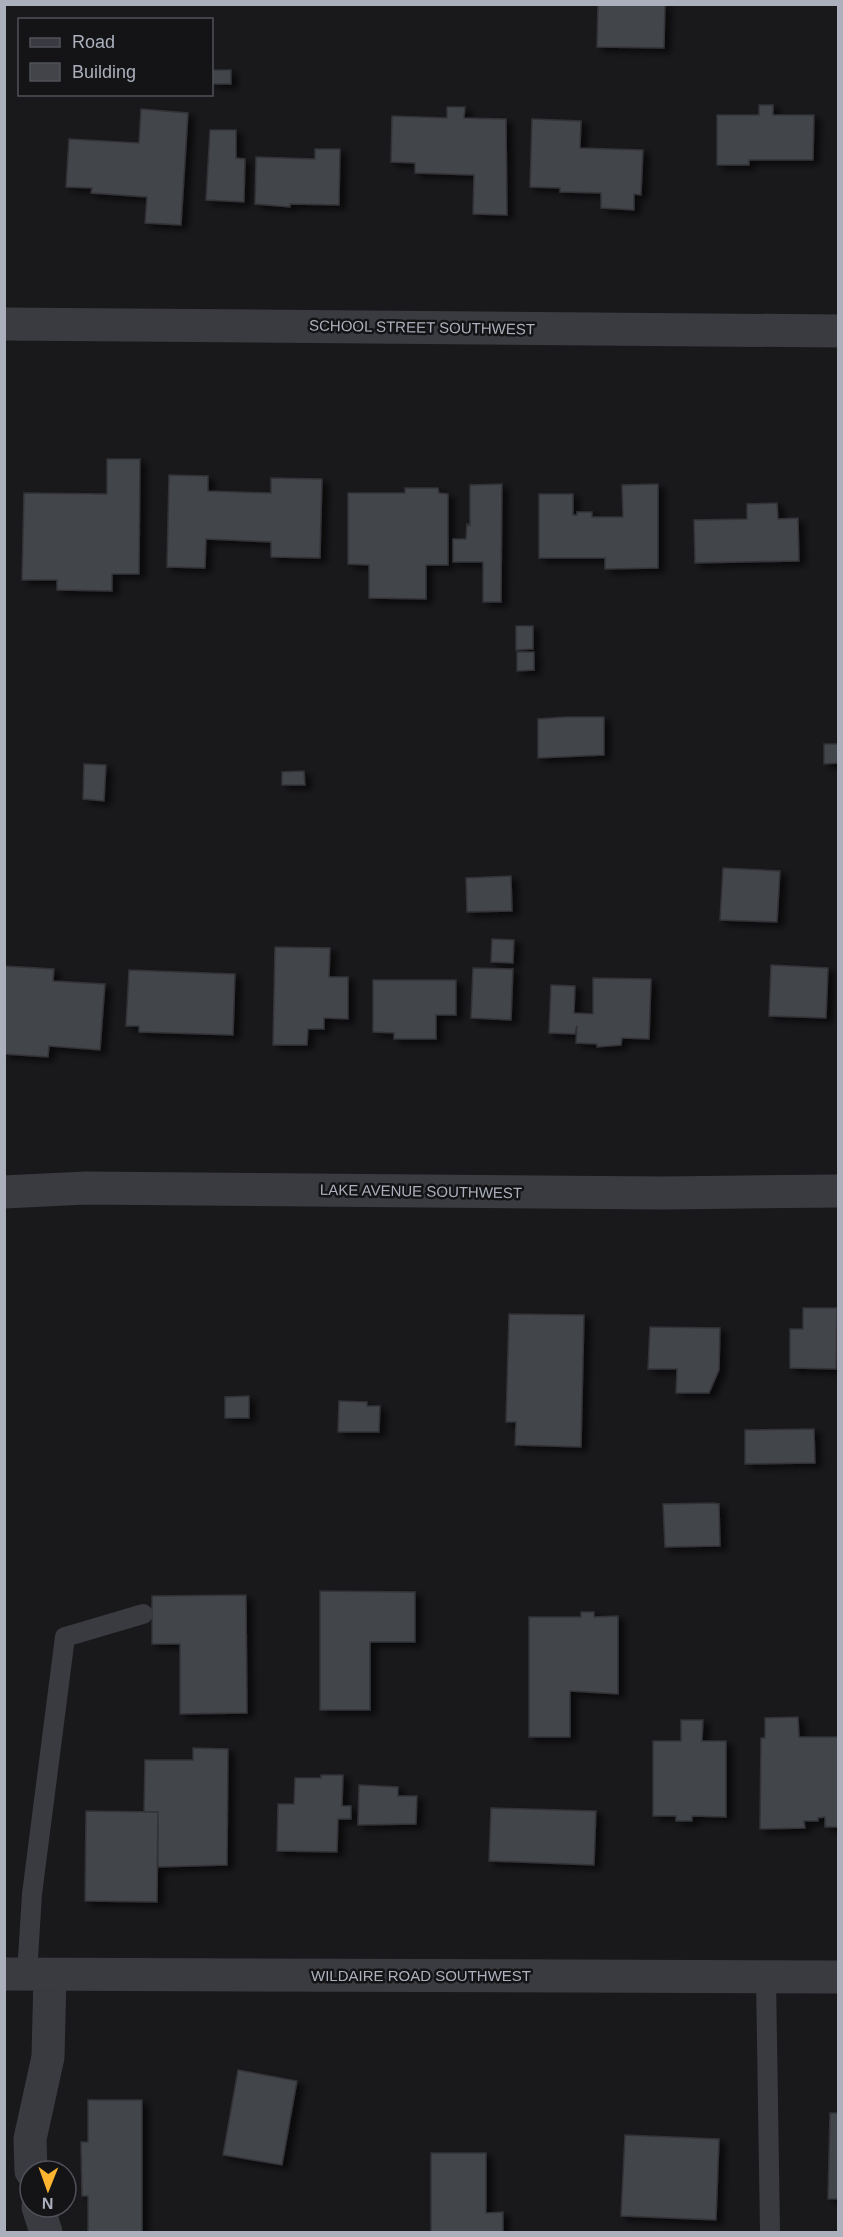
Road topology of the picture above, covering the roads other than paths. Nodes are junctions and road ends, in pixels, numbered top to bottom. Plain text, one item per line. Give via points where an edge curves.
1 (4, 324) edge
2 (838, 331) edge
3 (838, 1191) edge
4 (4, 1192) edge
5 (143, 1614) dead end
6 (27, 1974) edge
7 (766, 1977) junction
8 (838, 1977) edge
9 (31, 2159) edge
10 (770, 2232) edge

1 - 2 street, SCHOOL STREET SOUTHWEST
3 - 4 street, LAKE AVENUE SOUTHWEST via 86,1188
5 - 6 lane via 65,1637 32,1894
6 - 7 street, WILDAIRE ROAD SOUTHWEST
6 - 9 street via 48,2057 30,2139
7 - 8 street, WILDAIRE ROAD SOUTHWEST
7 - 10 lane

